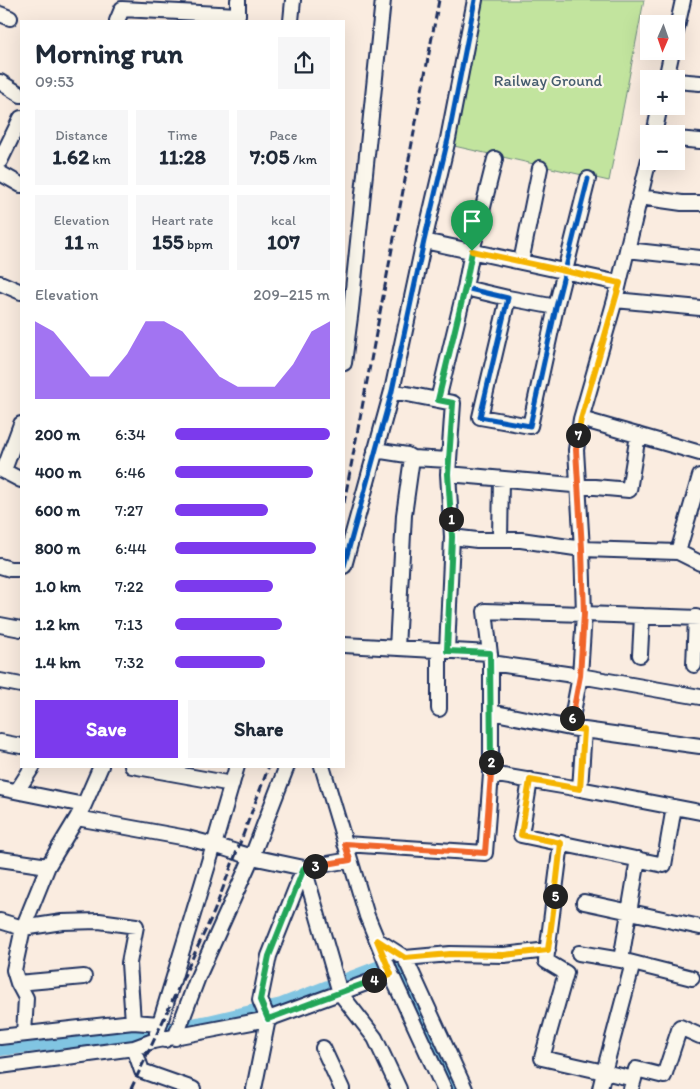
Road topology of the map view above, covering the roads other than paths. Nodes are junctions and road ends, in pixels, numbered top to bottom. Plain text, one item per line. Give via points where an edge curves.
1 (238, 0) edge
2 (293, 0) edge
3 (383, 0) edge
4 (475, 0) edge
5 (683, 0) edge
6 (680, 15) edge
7 (237, 18) edge
8 (117, 20) edge
9 (291, 20) edge
10 (0, 82) edge
11 (685, 82) edge
12 (700, 83) edge
13 (20, 94) edge
14 (20, 120) edge
15 (685, 140) edge
16 (700, 141) edge
17 (495, 159) dead end
18 (0, 161) edge
19 (540, 168) dead end
20 (646, 170) edge
21 (0, 173) edge
22 (588, 179) dead end
23 (20, 184) edge
24 (640, 197) junction
25 (700, 203) edge
26 (424, 241) junction
27 (627, 250) junction
28 (472, 251) junction
29 (700, 258) edge
30 (521, 262) junction
31 (565, 272) junction
32 (0, 283) edge
33 (620, 283) junction
34 (465, 288) junction
35 (20, 292) edge
36 (508, 298) junction
37 (616, 300) junction
38 (556, 307) junction
39 (700, 308) edge
40 (345, 355) edge
41 (392, 391) junction
42 (438, 400) junction
43 (581, 419) junction
44 (20, 426) edge
45 (638, 435) junction
46 (375, 450) junction
47 (700, 453) edge
48 (412, 458) junction
49 (449, 460) junction
50 (2, 470) edge
51 (448, 474) junction
52 (700, 476) edge
53 (501, 478) junction
54 (20, 479) edge
55 (578, 485) junction
56 (452, 537) junction
57 (500, 539) junction
58 (582, 549) junction
59 (678, 552) junction
60 (345, 562) edge
61 (700, 563) edge
62 (0, 566) edge
63 (20, 569) edge
64 (584, 614) junction
65 (642, 616) junction
66 (698, 618) edge
67 (0, 626) edge
68 (20, 629) edge
69 (345, 645) edge
70 (397, 648) junction
71 (443, 651) junction
72 (640, 656) dead end
73 (490, 658) junction
74 (694, 665) dead end
75 (580, 676) junction
76 (0, 681) edge
77 (20, 685) edge
78 (700, 697) edge
79 (439, 709) dead end
80 (491, 712) junction
81 (570, 728) junction
82 (584, 730) junction
83 (0, 742) edge
84 (20, 746) edge
85 (700, 746) edge
86 (32, 768) edge
87 (99, 768) edge
88 (143, 768) edge
89 (236, 768) edge
90 (286, 768) edge
91 (323, 768) edge
92 (491, 774) junction
93 (530, 780) junction
94 (232, 784) junction
95 (0, 788) edge
96 (580, 789) junction
97 (17, 791) junction
98 (84, 805) junction
99 (674, 807) junction
100 (700, 812) edge
101 (77, 818) junction
102 (561, 843) junction
103 (345, 844) junction
104 (214, 845) junction
105 (252, 857) junction
106 (0, 859) edge
107 (350, 860) junction
108 (638, 860) junction
109 (48, 866) junction
110 (304, 868) junction
111 (584, 902) dead end
112 (629, 912) junction
113 (0, 921) edge
114 (700, 927) edge
115 (23, 928) junction
116 (377, 940) junction
117 (548, 950) junction
118 (579, 953) dead end
119 (405, 958) junction
120 (627, 962) junction
121 (391, 974) junction
122 (84, 977) dead end
123 (692, 978) dead end
124 (18, 984) junction
125 (340, 992) junction
126 (268, 1019) junction
127 (132, 1022) junction
128 (160, 1024) junction
129 (24, 1034) junction
130 (700, 1036) edge
131 (0, 1037) edge
132 (170, 1039) junction
133 (134, 1048) junction
134 (323, 1048) dead end
135 (0, 1066) edge
136 (604, 1072) junction
137 (633, 1084) edge
138 (193, 1089) edge
139 (254, 1089) edge
140 (342, 1089) edge
141 (399, 1089) edge
142 (444, 1089) edge
143 (466, 1089) edge
144 (600, 1089) edge

1 - 7 street
2 - 9 street
3 - 40 street
4 - 26 street
5 - 6 street
7 - 8 street via 122,9
10 - 13 street
11 - 12 street
14 - 18 street
15 - 16 street
17 - 28 street
19 - 30 street
20 - 24 street
21 - 23 street
22 - 31 street
24 - 25 street
24 - 27 street
26 - 28 street
26 - 41 street
27 - 29 street
27 - 33 street
28 - 30 street
28 - 34 street
30 - 31 street
31 - 33 street
31 - 38 street
32 - 35 street
33 - 37 street
34 - 36 street
34 - 42 street
36 - 38 street
36 - 38 street via 480,416 530,426
37 - 39 street
37 - 43 street
41 - 42 street
41 - 46 street
42 - 49 street via 453,403
43 - 45 street
43 - 55 street via 576,450
44 - 50 street
45 - 47 street
45 - 55 street via 629,490
46 - 48 street
46 - 60 street
48 - 49 street
48 - 70 street via 404,515
49 - 51 street
50 - 54 street
51 - 53 street
51 - 56 street
52 - 59 street
53 - 55 street
53 - 57 street
55 - 58 street
56 - 57 street
56 - 71 street
57 - 58 street
58 - 59 street
58 - 64 street
59 - 61 street
62 - 63 street
64 - 65 street
64 - 73 street via 484,610
64 - 75 street
65 - 66 street
65 - 72 street
66 - 74 street
67 - 68 street
69 - 70 street
70 - 71 street
71 - 73 street
71 - 79 street
73 - 75 street
73 - 80 street
75 - 78 street
75 - 81 street
76 - 77 street
80 - 81 street
80 - 92 street
81 - 82 street
82 - 85 street
82 - 96 street
83 - 84 street
86 - 97 street
87 - 98 street
88 - 94 street
89 - 94 street
90 - 105 street
91 - 103 street
92 - 93 street
92 - 103 street via 485,853
93 - 96 street
93 - 102 street via 521,835
94 - 104 street
95 - 97 street
96 - 99 street
97 - 98 street
98 - 101 street
99 - 100 street
99 - 108 street via 664,865
101 - 104 street
101 - 109 street
102 - 108 street
102 - 117 street
103 - 107 street
104 - 105 street
104 - 128 street
105 - 110 street
105 - 132 street
106 - 109 street
107 - 110 street
107 - 116 street
108 - 112 street
109 - 115 street
110 - 125 street
110 - 126 street via 269,956 260,1000
111 - 112 street
112 - 114 street
112 - 120 street
113 - 115 street
115 - 124 street via 14,970
115 - 127 street via 99,921 136,926 129,963
116 - 119 street
116 - 121 street
117 - 119 street via 504,955 450,954
117 - 136 street via 546,961 566,973 542,1058
118 - 120 street
119 - 143 street
120 - 123 street
120 - 136 street
121 - 125 street
121 - 142 street
122 - 124 street
124 - 129 street via 26,998
125 - 126 street
125 - 141 street via 375,1038
126 - 132 street
126 - 139 street
127 - 128 street
127 - 129 street
128 - 132 street via 157,1033
129 - 131 street
130 - 137 street via 680,1027 664,1076 636,1069
132 - 133 street
133 - 135 street
133 - 138 street via 142,1071
134 - 140 street
136 - 137 street
136 - 144 street

